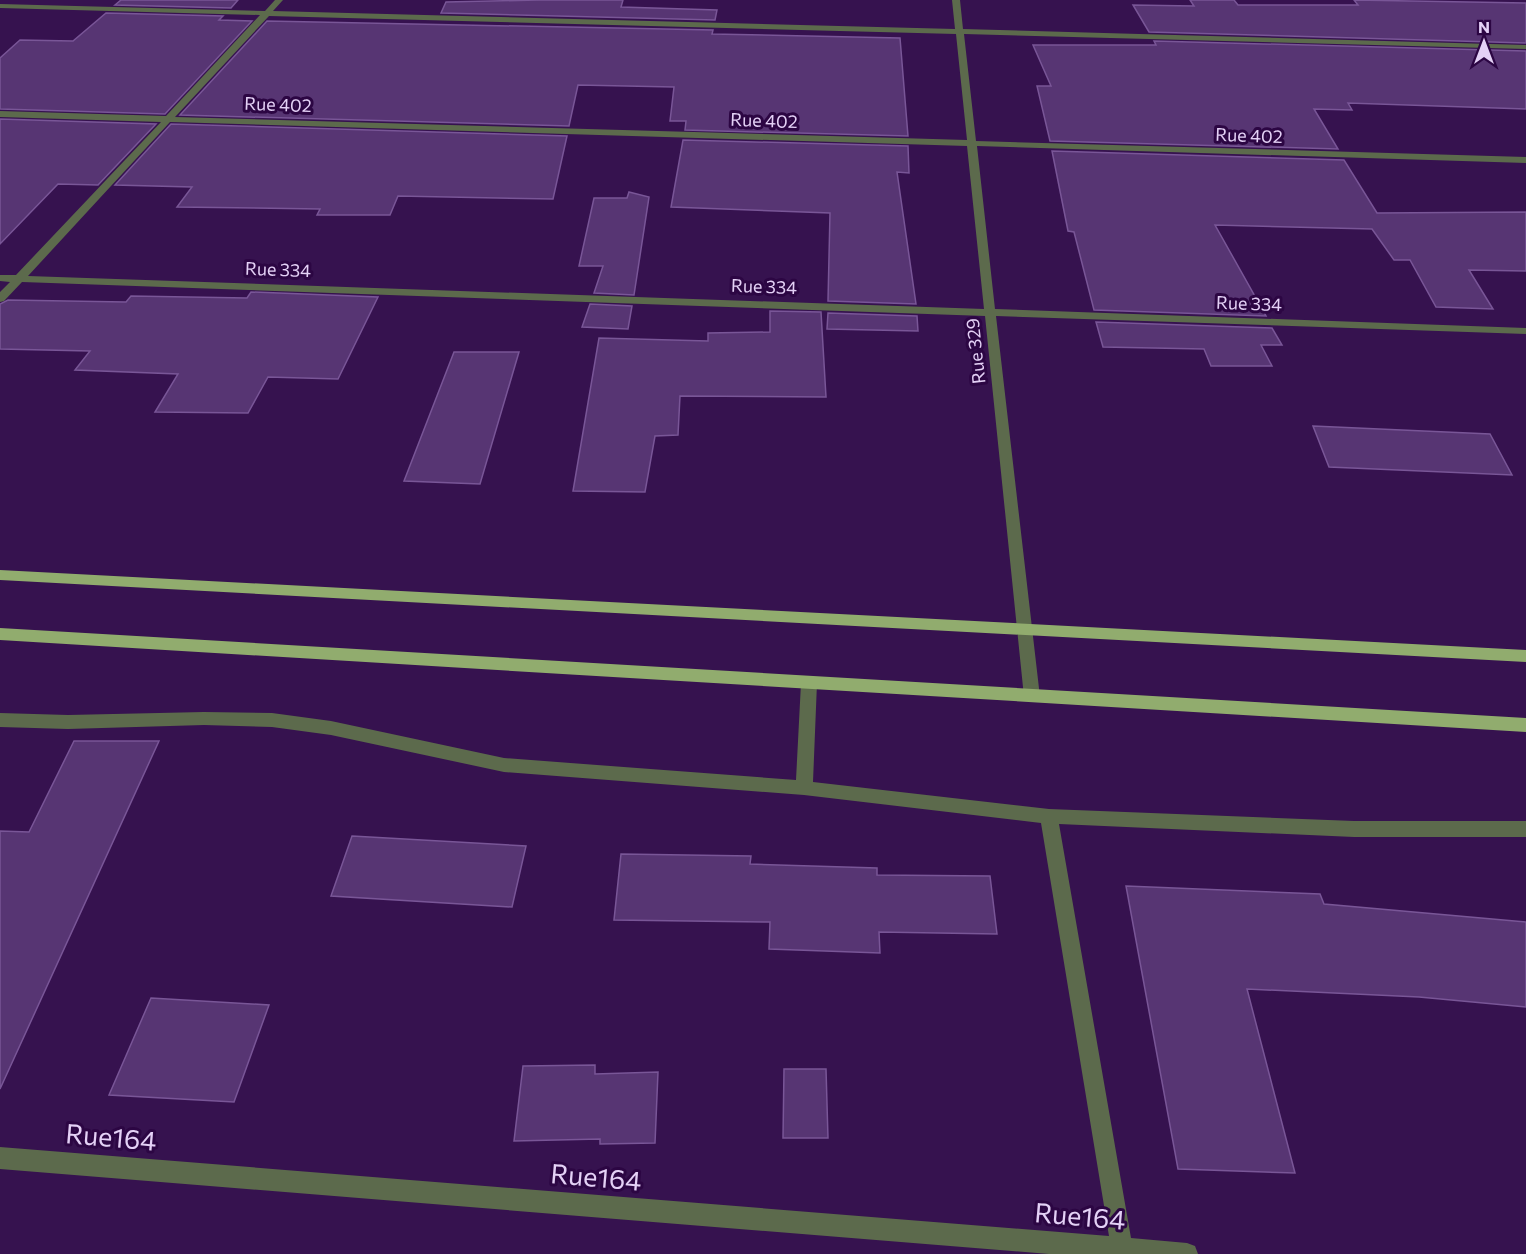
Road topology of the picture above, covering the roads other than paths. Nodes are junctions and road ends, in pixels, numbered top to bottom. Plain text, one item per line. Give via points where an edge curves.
1 (279, 0) edge
2 (956, 0) edge
3 (0, 6) edge
4 (267, 13) junction
5 (960, 32) junction
6 (1526, 47) edge
7 (0, 114) edge
8 (170, 117) junction
9 (972, 145) junction
10 (1526, 160) edge
11 (0, 278) edge
12 (19, 279) junction
13 (0, 299) edge
14 (990, 313) junction
15 (1526, 331) edge
16 (0, 575) edge
17 (1024, 631) junction
18 (0, 634) edge
19 (1526, 656) edge
20 (809, 683) junction
21 (1032, 697) junction
22 (0, 720) edge
23 (1526, 725) edge
24 (804, 788) junction
25 (1049, 816) junction
26 (1526, 829) edge
27 (0, 1158) edge
28 (1123, 1251) edge
29 (1187, 1254) edge

1 - 4 street
2 - 5 street, Rue 329
3 - 4 street
4 - 5 street
4 - 8 street
5 - 6 street
5 - 9 street, Rue 329
7 - 8 street, Rue 402
8 - 9 street, Rue 402
8 - 12 street
9 - 10 street, Rue 402
9 - 14 street, Rue 329
11 - 12 street, Rue 334
12 - 13 street
12 - 14 street, Rue 334
14 - 15 street, Rue 334
14 - 17 street, Rue 329
16 - 17 main road
17 - 19 main road
17 - 21 street, Rue 329
18 - 20 main road
20 - 21 main road
20 - 24 street
21 - 23 main road
22 - 24 street via 272,720 321,725 504,765
24 - 25 street
25 - 26 street via 1354,829
25 - 28 street
27 - 28 street, Rue164
28 - 29 street, Rue164

